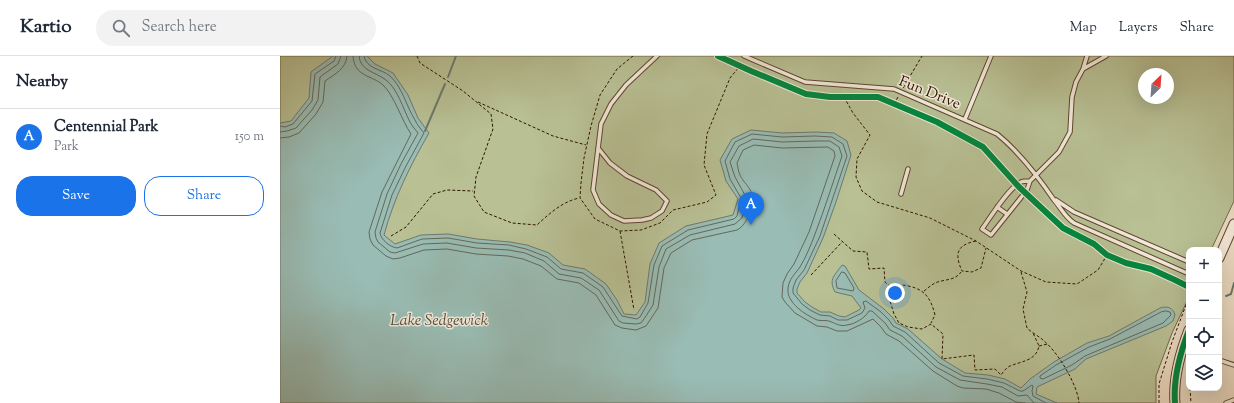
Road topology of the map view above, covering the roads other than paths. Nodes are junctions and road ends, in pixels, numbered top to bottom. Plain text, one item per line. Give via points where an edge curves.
1 (658, 56) edge
2 (744, 56) edge
3 (992, 56) edge
4 (1087, 56) edge
5 (1106, 56) edge
6 (1084, 69) junction
7 (965, 119) junction
8 (598, 148) junction
9 (908, 169) dead end
10 (1035, 175) junction
11 (1030, 181) junction
12 (902, 194) dead end
13 (1055, 200) junction
14 (997, 207) junction
15 (1007, 214) junction
16 (1234, 224) edge
17 (1222, 251) edge
18 (1186, 261) edge
19 (1186, 273) edge
20 (1186, 340) edge
21 (1222, 361) edge
22 (1234, 365) edge
23 (1234, 400) edge
24 (1175, 403) edge
25 (1226, 403) edge

1 - 8 lane via 626,85 611,104 601,124
2 - 7 lane, Fun Drive via 805,82 894,89
3 - 7 lane
4 - 6 lane
5 - 6 lane
6 - 10 lane via 1076,82 1072,97 1070,132 1059,152
7 - 10 lane, Fun Drive via 997,134 1007,142
8 - 8 lane via 593,190 599,204 611,215 624,221 651,218 662,211 667,201 656,190 627,176 610,163
9 - 12 lane
10 - 11 lane
10 - 13 lane, Fun Drive
11 - 14 lane via 1020,182
11 - 15 lane via 1027,190
13 - 18 lane, Fun Drive via 1074,212
13 - 19 lane, Fun Drive via 1067,218 1074,223
14 - 15 lane
14 - 15 lane via 982,228 991,235
16 - 17 street
20 - 24 street via 1177,369
21 - 22 lane
23 - 25 lane

